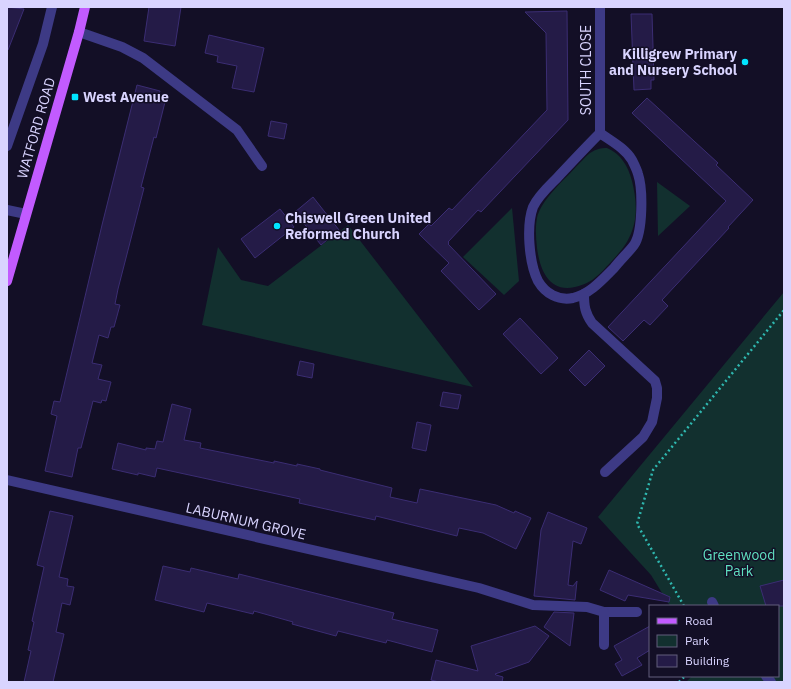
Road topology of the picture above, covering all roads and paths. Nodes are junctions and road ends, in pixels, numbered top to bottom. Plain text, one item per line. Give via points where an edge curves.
1 (52, 7) edge
2 (85, 7) edge
3 (600, 7) edge
4 (79, 32) junction
5 (600, 133) junction
6 (7, 146) edge
7 (262, 166) dead end
8 (7, 210) edge
9 (26, 214) junction
10 (7, 281) edge
11 (584, 294) junction
12 (784, 310) edge
13 (605, 472) dead end
14 (7, 480) edge
15 (683, 605) edge
16 (604, 612) junction
17 (636, 612) dead end
18 (604, 645) dead end

1 - 6 street, WATFORD ROAD via 43,44
2 - 4 main road, WATFORD ROAD
3 - 5 street, SOUTH CLOSE
4 - 7 street via 122,47 143,58 237,130
4 - 9 main road, WATFORD ROAD
5 - 11 street, SOUTH CLOSE via 623,149 638,174 641,221 634,245 600,282
5 - 11 street, SOUTH CLOSE via 542,194 533,206 530,218 531,262 542,288 549,294 561,298
8 - 9 street
9 - 10 main road, WATFORD ROAD
11 - 13 street via 584,308 592,323 655,381 657,388 652,422 643,437
12 - 15 path via 653,470 637,524
14 - 16 street, LABURNUM GROVE via 479,588 533,605 587,606
16 - 17 street, LABURNUM GROVE
16 - 18 street

